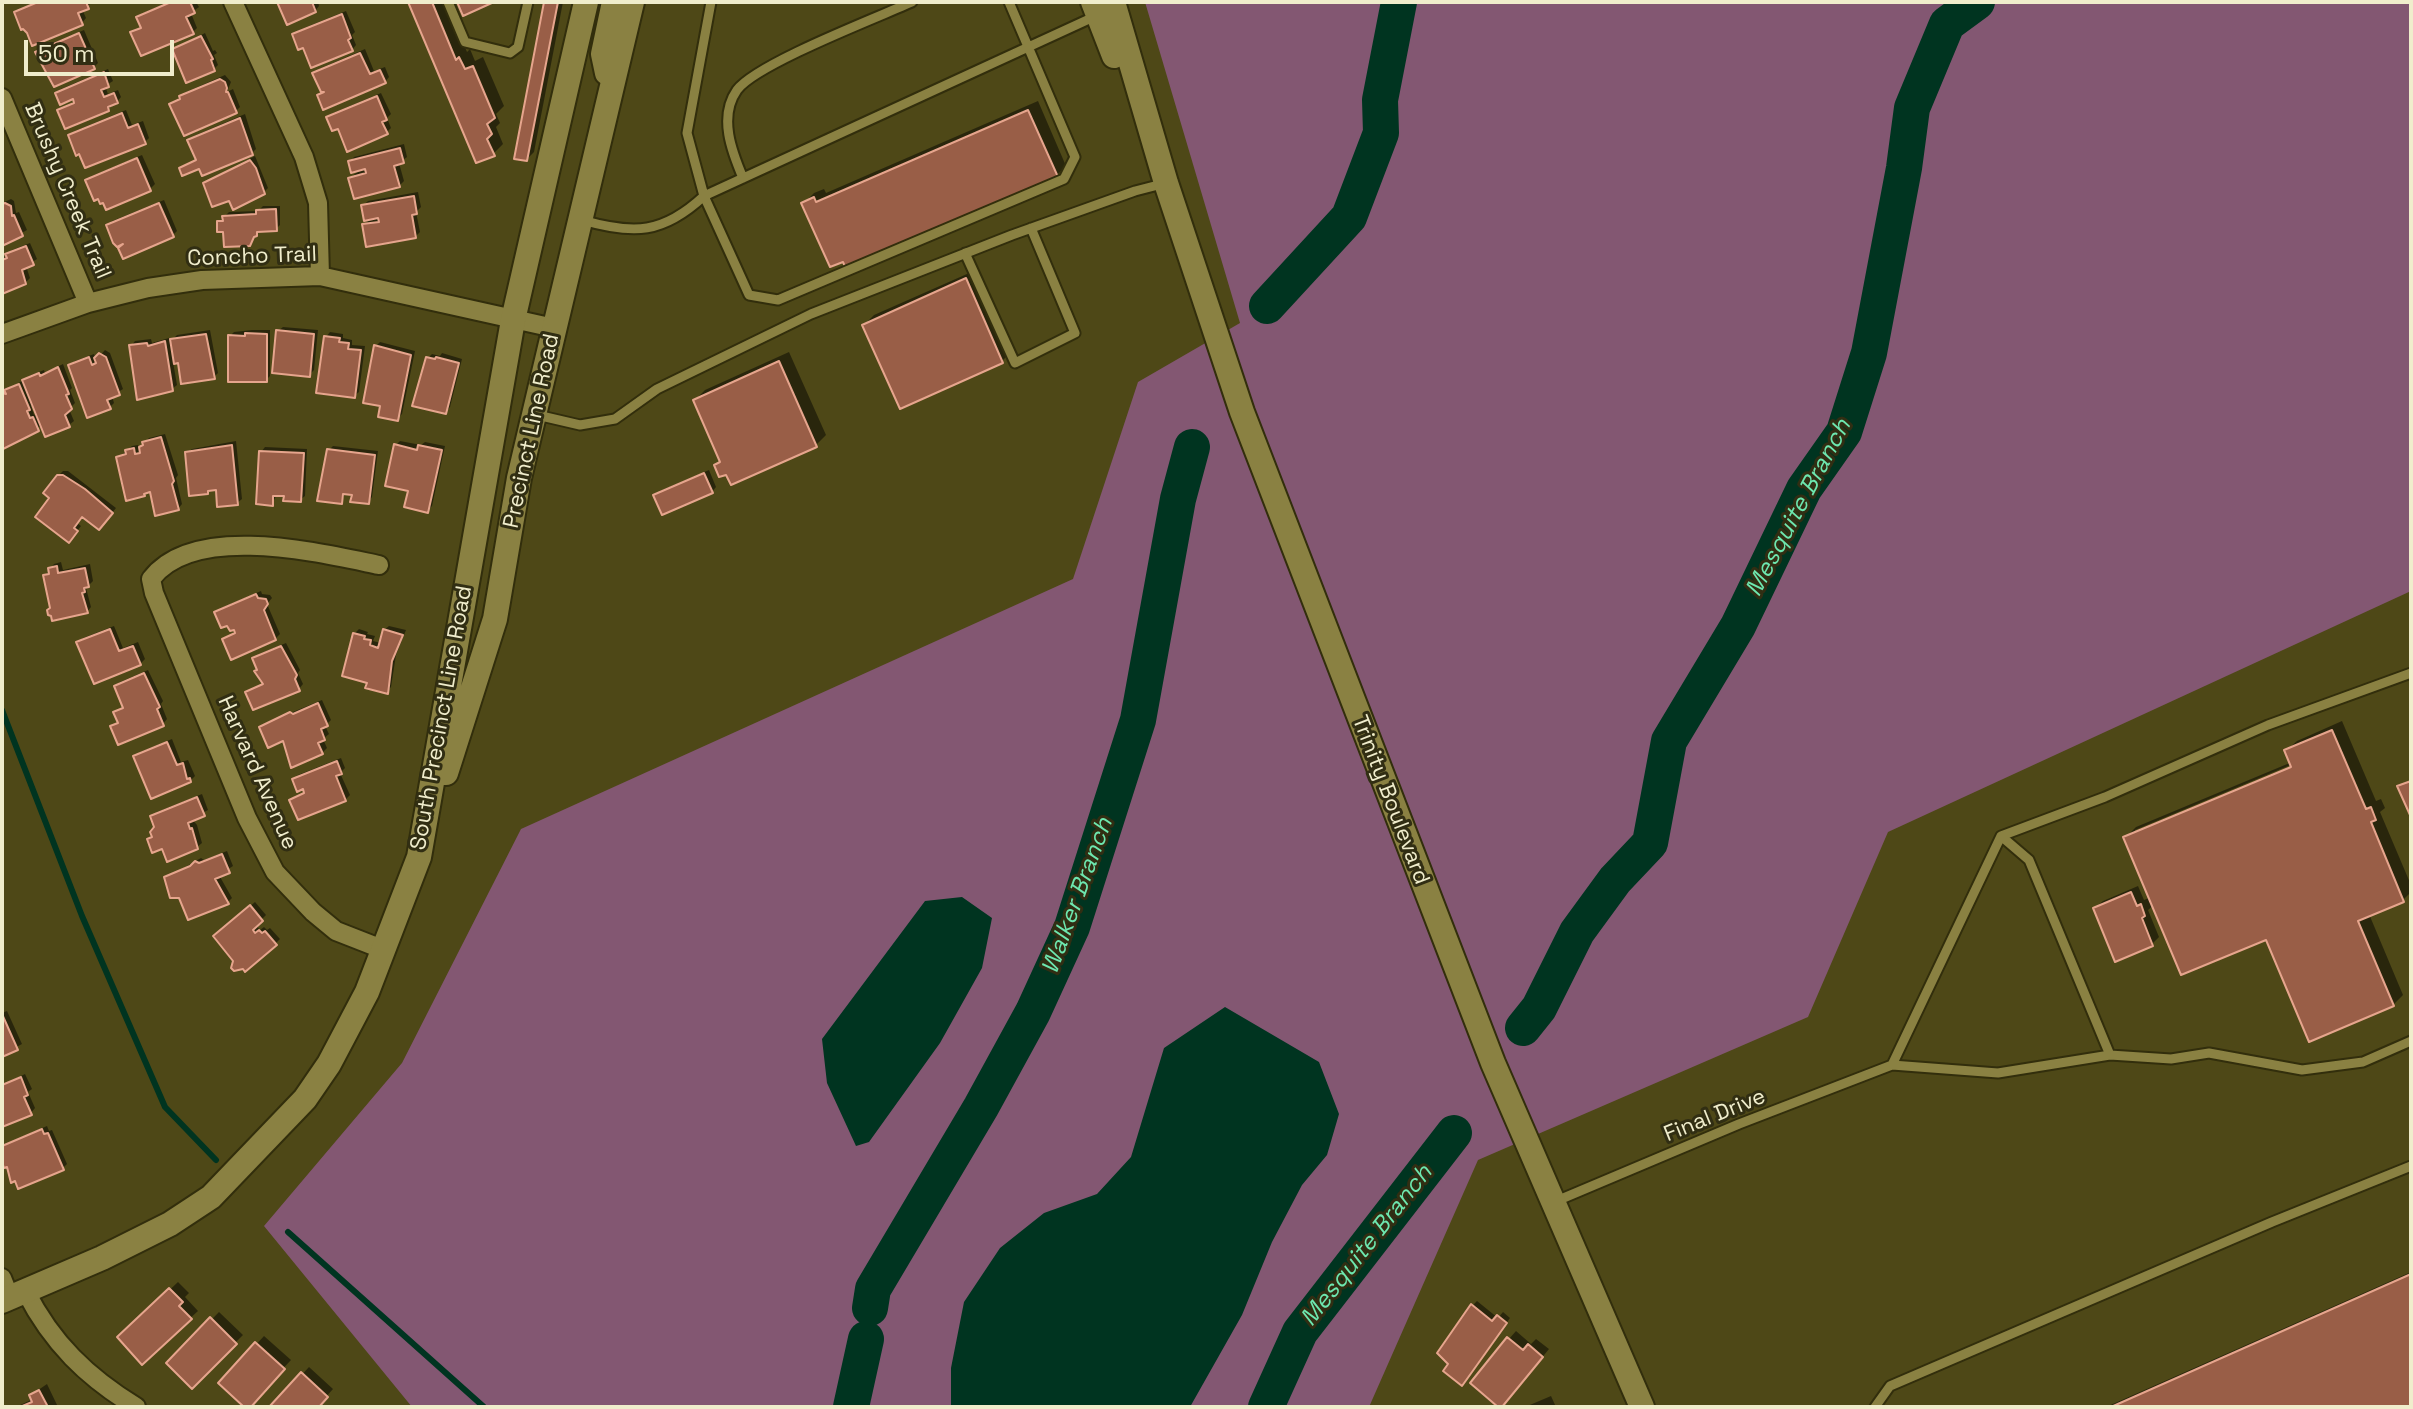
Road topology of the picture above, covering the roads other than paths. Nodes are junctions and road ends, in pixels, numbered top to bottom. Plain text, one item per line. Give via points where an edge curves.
1 (233, 2) edge
2 (448, 2) edge
3 (528, 2) edge
4 (586, 2) edge
5 (614, 2) edge
6 (632, 2) edge
7 (711, 2) edge
8 (912, 2) edge
9 (1009, 2) edge
10 (1101, 6) edge
11 (1027, 46) junction
12 (611, 91) junction
13 (2, 98) edge
14 (743, 178) junction
15 (1166, 183) junction
16 (704, 196) junction
17 (582, 220) junction
18 (1031, 228) junction
19 (965, 253) junction
20 (320, 276) junction
21 (88, 303) junction
22 (513, 320) junction
23 (554, 328) junction
24 (2, 334) edge
25 (534, 415) junction
26 (379, 565) dead end
27 (2411, 673) edge
28 (2001, 836) junction
29 (419, 857) junction
30 (382, 949) junction
31 (2411, 1041) edge
32 (2110, 1055) junction
33 (1892, 1065) junction
34 (2411, 1166) edge
35 (1552, 1203) junction
36 (10, 1292) edge
37 (136, 1407) edge
38 (1642, 1407) edge
39 (1875, 1407) edge

1 - 20 street via 304,157 318,203
2 - 3 lane via 465,42 510,53 518,47
4 - 22 main road, South Precinct Line Road
5 - 12 main road via 603,54
6 - 12 main road, Precinct Line Road
7 - 16 lane via 687,133
8 - 14 lane via 758,72 737,91 728,117 730,148
9 - 11 lane
10 - 11 lane
10 - 15 main road, Trinity Boulevard
11 - 14 lane
11 - 16 lane via 1075,157 1064,179 778,300 749,295
12 - 17 main road, Precinct Line Road
13 - 21 street, Brushy Creek Trail
14 - 16 lane
15 - 18 lane
15 - 35 main road, Trinity Boulevard via 1259,457 1475,1019
16 - 17 lane via 689,210 648,230
17 - 23 main road, Precinct Line Road
18 - 19 lane
18 - 19 lane via 1075,333 1015,363
19 - 25 lane via 811,314 657,389 615,419 580,425
20 - 21 street, Concho Trail via 202,280
20 - 22 street, Concho Trail
21 - 24 street, Concho Trail
22 - 23 street, Concho Trail
22 - 29 main road, South Precinct Line Road
23 - 25 main road, Precinct Line Road
25 - 29 main road, Precinct Line Road via 495,619
26 - 30 street, Harvard Avenue via 318,552 237,546 188,553 151,579 247,818 275,872 336,931
27 - 28 lane via 2268,725
28 - 32 lane via 2029,860
28 - 33 lane
29 - 30 main road, South Precinct Line Road
30 - 36 main road, South Precinct Line Road via 350,1027 313,1087 211,1197 129,1245
31 - 32 lane via 2363,1062 2302,1070 2209,1053 2171,1059
32 - 33 lane via 1998,1073
33 - 35 lane, Final Drive
34 - 39 lane via 1890,1386
35 - 38 main road, Trinity Boulevard
36 - 37 street via 36,1312 81,1369

